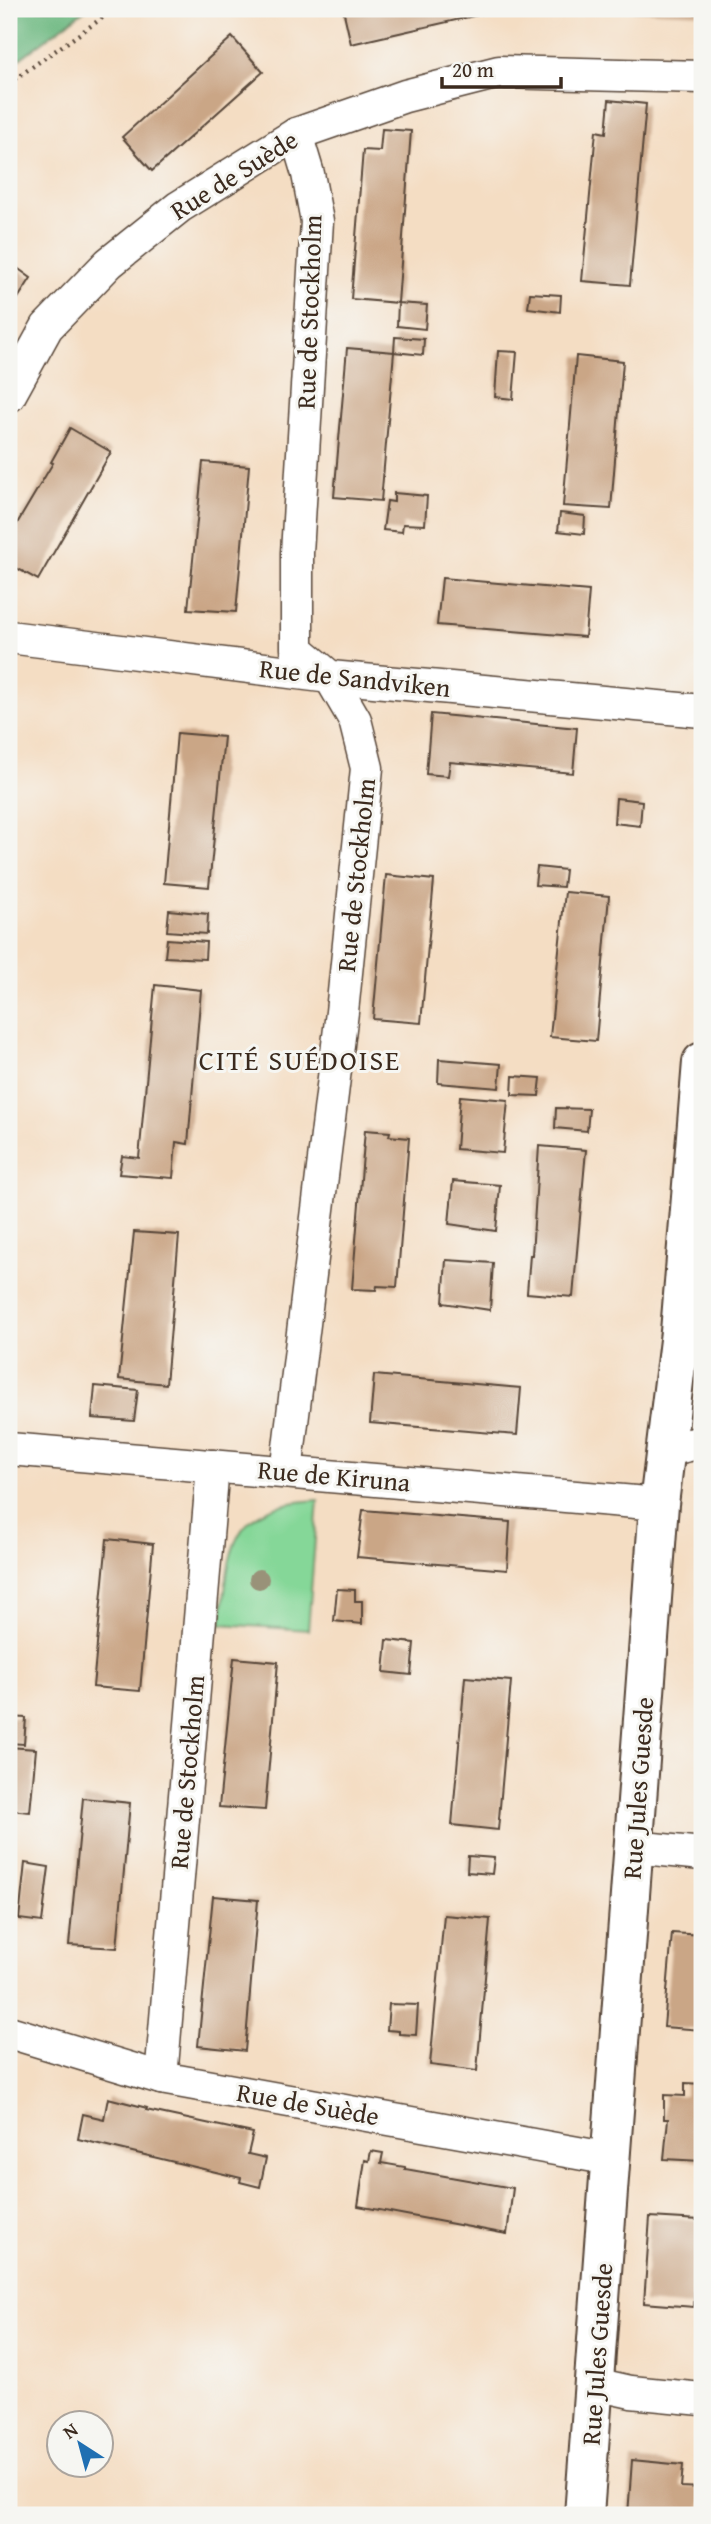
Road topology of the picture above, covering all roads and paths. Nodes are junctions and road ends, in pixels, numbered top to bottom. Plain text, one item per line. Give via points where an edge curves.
1 (116, 9) edge
2 (702, 77) edge
3 (9, 83) edge
4 (296, 134) junction
5 (9, 396) edge
6 (9, 638) edge
7 (330, 677) junction
8 (702, 711) edge
9 (702, 1062) edge
10 (685, 1446) edge
11 (9, 1449) edge
12 (214, 1466) junction
13 (286, 1472) junction
14 (659, 1504) junction
15 (634, 1847) junction
16 (702, 1854) edge
17 (9, 2032) edge
18 (162, 2078) junction
19 (611, 2160) junction
20 (595, 2384) junction
21 (702, 2399) edge
22 (584, 2515) edge

1 - 3 path
2 - 4 street, Rue de Suède via 499,72 405,96
4 - 5 street, Rue de Suède via 179,207 108,263 47,327
4 - 7 street, Rue de Stockholm via 317,220 297,553 297,649
6 - 7 street, Rue de Sandviken
7 - 8 street, Rue de Sandviken
7 - 13 street, Rue de Stockholm via 355,720 367,768
9 - 10 street, Rue Jules Guesde via 681,1332
10 - 14 street, Rue Jules Guesde
11 - 12 street, Rue de Kiruna
12 - 13 street, Rue de Kiruna
12 - 18 street, Rue de Stockholm
13 - 14 street, Rue de Kiruna
14 - 15 street, Rue Jules Guesde
15 - 16 street
15 - 19 street, Rue Jules Guesde
17 - 18 street, Rue de Suède
18 - 19 street, Rue de Suède
19 - 20 street, Rue Jules Guesde
20 - 21 street
20 - 22 street, Rue Jules Guesde

